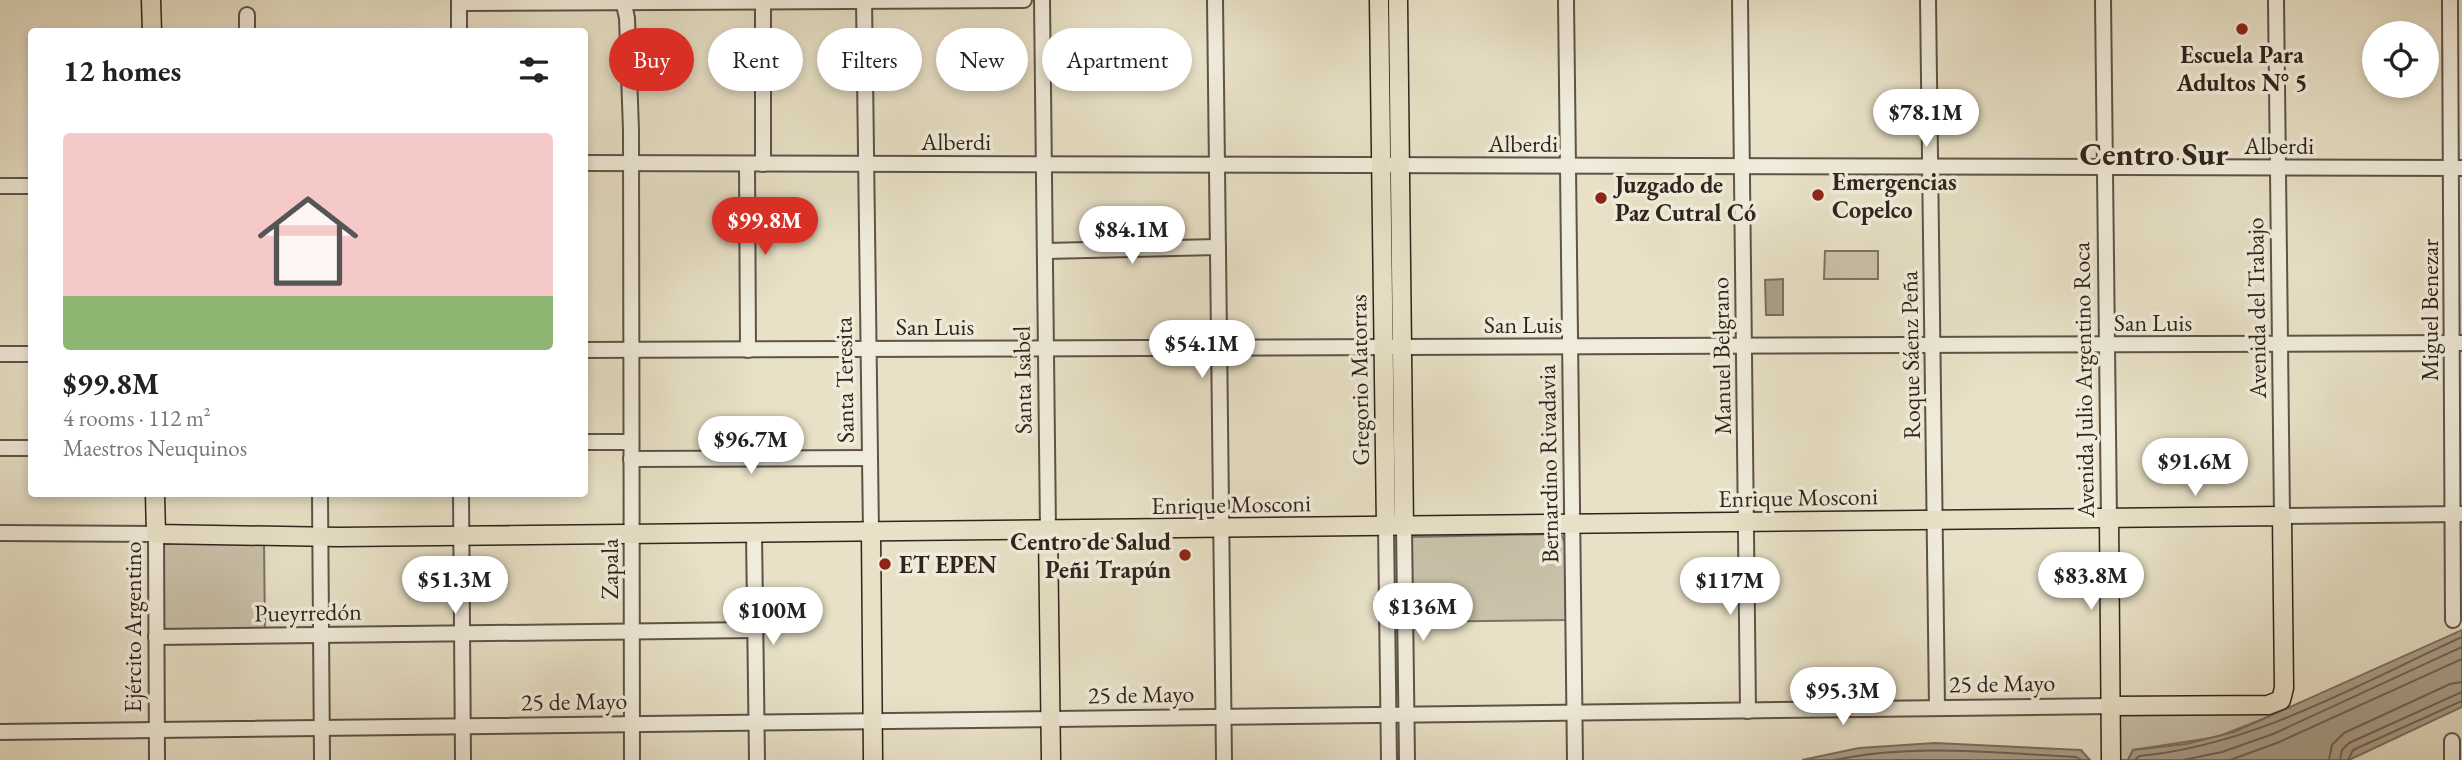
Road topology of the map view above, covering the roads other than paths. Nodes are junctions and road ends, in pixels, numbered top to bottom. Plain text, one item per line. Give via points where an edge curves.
1 (151, 0) edge
2 (804, 0) edge
3 (864, 0) edge
4 (1024, 0) edge
5 (1042, 0) edge
6 (1215, 0) edge
7 (1379, 0) edge
8 (1398, 0) edge
9 (1566, 0) edge
10 (1740, 0) edge
11 (1928, 0) edge
12 (2103, 0) edge
13 (2276, 0) edge
14 (2450, 0) edge
15 (459, 1) edge
16 (623, 1) edge
17 (730, 1) edge
18 (763, 1) edge
19 (247, 15) dead end
20 (152, 28) edge
21 (247, 28) edge
22 (459, 28) edge
23 (588, 163) edge
24 (631, 163) junction
25 (747, 164) junction
26 (763, 164) junction
27 (866, 164) junction
28 (1044, 164) junction
29 (1217, 165) junction
30 (1390, 165) junction
31 (1567, 166) junction
32 (1742, 166) junction
33 (1930, 167) junction
34 (2105, 167) junction
35 (2278, 168) junction
36 (2456, 168) edge
37 (0, 186) edge
38 (28, 186) edge
39 (1218, 247) junction
40 (1045, 251) junction
41 (2457, 343) edge
42 (2280, 344) junction
43 (1933, 345) junction
44 (2107, 345) junction
45 (1570, 346) junction
46 (1744, 346) junction
47 (1384, 347) junction
48 (1402, 347) junction
49 (1046, 348) junction
50 (1219, 348) junction
51 (868, 349) junction
52 (588, 350) edge
53 (631, 350) junction
54 (748, 350) junction
55 (28, 354) edge
56 (0, 355) edge
57 (588, 442) edge
58 (631, 442) junction
59 (0, 448) edge
60 (28, 448) edge
61 (870, 458) junction
62 (631, 460) junction
63 (155, 497) edge
64 (320, 497) edge
65 (461, 497) edge
66 (2457, 514) edge
67 (2282, 516) junction
68 (2109, 518) junction
69 (1935, 520) junction
70 (1746, 522) junction
71 (1572, 524) junction
72 (1395, 527) junction
73 (1221, 529) junction
74 (1048, 531) junction
75 (0, 533) edge
76 (871, 533) junction
77 (156, 534) junction
78 (754, 534) junction
79 (321, 536) junction
80 (631, 536) junction
81 (461, 538) junction
82 (2453, 620) dead end
83 (755, 630) junction
84 (631, 631) junction
85 (462, 633) junction
86 (321, 635) junction
87 (156, 637) junction
88 (2281, 700) joint
89 (2111, 706) junction
90 (1937, 708) junction
91 (1748, 711) junction
92 (1574, 713) junction
93 (1388, 715) junction
94 (1406, 715) junction
95 (1223, 717) junction
96 (1051, 719) junction
97 (873, 722) junction
98 (756, 723) junction
99 (632, 724) junction
100 (463, 726) junction
101 (322, 728) junction
102 (157, 730) junction
103 (0, 732) edge
104 (2452, 741) dead end
105 (157, 760) edge
106 (322, 760) edge
107 (463, 760) edge
108 (632, 760) edge
109 (757, 760) edge
110 (873, 760) edge
111 (1051, 760) edge
112 (1224, 760) edge
113 (1389, 760) edge
114 (1407, 760) edge
115 (1575, 760) edge
116 (2111, 760) edge
117 (2452, 760) edge

1 - 20 main road
2 - 3 street
2 - 18 street
3 - 4 street
3 - 27 street, Santa Teresita
5 - 28 street, Santa Isabel
6 - 29 street
7 - 30 main road, Gregorio Matorras
8 - 30 main road, Gregorio Matorras
9 - 31 street, Bernardino Rivadavia
10 - 32 street, Manuel Belgrano
11 - 33 street, Roque Sáenz Peña
12 - 34 street, Avenida Julio Argentino Roca
13 - 35 street, Avenida del Trabajo
14 - 36 street, Miguel Benezar
15 - 16 street
15 - 22 street
16 - 17 street
16 - 24 street, Zapala
17 - 18 street
18 - 26 street
19 - 21 street
23 - 24 street, Alberdi
24 - 25 street, Alberdi
24 - 53 street, Zapala
25 - 26 street, Alberdi
25 - 54 street
26 - 27 street, Alberdi
27 - 28 street, Alberdi
27 - 51 street, Santa Teresita
28 - 29 street, Alberdi
28 - 40 street, Santa Isabel
29 - 30 street, Alberdi
29 - 39 street
30 - 31 street, Alberdi
30 - 47 main road, Gregorio Matorras
30 - 48 main road, Gregorio Matorras
31 - 32 street, Alberdi
31 - 45 street, Bernardino Rivadavia
32 - 33 street, Alberdi
32 - 46 street, Manuel Belgrano
33 - 34 street, Alberdi
33 - 43 street, Roque Sáenz Peña
34 - 35 street, Alberdi
34 - 44 street, Avenida Julio Argentino Roca
35 - 36 street, Alberdi
35 - 42 street, Avenida del Trabajo
36 - 41 street, Miguel Benezar
37 - 38 street
39 - 40 street
39 - 50 street
40 - 49 street, Santa Isabel
41 - 42 street, San Luis
41 - 66 street, Miguel Benezar
42 - 44 street, San Luis
42 - 67 street, Avenida del Trabajo
43 - 44 street, San Luis
43 - 46 street, San Luis
43 - 69 street, Roque Sáenz Peña
44 - 68 street, Avenida Julio Argentino Roca
45 - 46 street, San Luis
45 - 48 street, San Luis
45 - 71 street, Bernardino Rivadavia
46 - 70 street, Manuel Belgrano
47 - 48 street, San Luis
47 - 50 street, San Luis
47 - 72 main road, Gregorio Matorras
48 - 72 main road, Gregorio Matorras
49 - 50 street, San Luis
49 - 51 street, San Luis
49 - 74 street, Santa Isabel
50 - 73 street
51 - 54 street, San Luis
51 - 61 street, Santa Teresita
52 - 53 street, San Luis
53 - 54 street, San Luis
53 - 58 street, Zapala
55 - 56 street
57 - 58 street
58 - 62 street, Zapala
59 - 60 street
61 - 62 street
61 - 76 street, Santa Teresita
62 - 80 street, Zapala
63 - 77 main road, Ejército Argentino
64 - 79 street
65 - 81 street
66 - 67 street, Enrique Mosconi
66 - 82 street, Miguel Benezar
67 - 68 main road, Enrique Mosconi
67 - 88 main road, Avenida del Trabajo
68 - 69 main road, Enrique Mosconi
68 - 89 main road, Avenida Julio Argentino Roca
69 - 70 main road, Enrique Mosconi
69 - 90 street, Roque Sáenz Peña
70 - 71 main road, Enrique Mosconi
70 - 91 street, Manuel Belgrano
71 - 72 main road, Enrique Mosconi
71 - 92 street, Bernardino Rivadavia
72 - 73 main road, Enrique Mosconi
72 - 93 street, Gregorio Matorras
72 - 94 street, Gregorio Matorras
73 - 74 main road, Enrique Mosconi
73 - 95 street
74 - 76 main road, Enrique Mosconi
74 - 96 main road, Santa Isabel
75 - 77 street, Enrique Mosconi
76 - 78 main road, Enrique Mosconi
76 - 97 main road, Santa Teresita
77 - 79 main road, Enrique Mosconi
77 - 87 street, Ejército Argentino
78 - 80 main road, Enrique Mosconi
78 - 83 street
79 - 81 main road, Enrique Mosconi
79 - 86 street
80 - 81 main road, Enrique Mosconi
80 - 84 street, Zapala
81 - 85 street
83 - 84 street, Pueyrredón
83 - 98 street
84 - 85 street, Pueyrredón
84 - 99 street, Zapala
85 - 86 street, Pueyrredón
85 - 100 street
86 - 87 street, Pueyrredón
86 - 101 street
87 - 102 street, Ejército Argentino
88 - 89 main road, 25 de Mayo via 2268,705
89 - 90 street, 25 de Mayo
89 - 116 main road, Avenida Julio Argentino Roca
90 - 91 street, 25 de Mayo
91 - 92 street, 25 de Mayo
92 - 94 street, 25 de Mayo
92 - 115 street, Bernardino Rivadavia
93 - 94 street, 25 de Mayo
93 - 95 street, 25 de Mayo
93 - 113 street, Gregorio Matorras
94 - 114 street, Gregorio Matorras
95 - 96 street, 25 de Mayo
95 - 112 street
96 - 97 street, 25 de Mayo
96 - 111 main road, Santa Isabel
97 - 98 street, 25 de Mayo
97 - 110 main road, Santa Teresita
98 - 99 street, 25 de Mayo
98 - 109 street
99 - 100 street, 25 de Mayo
99 - 108 street, Zapala
100 - 101 street, 25 de Mayo
100 - 107 street
101 - 102 street, 25 de Mayo
101 - 106 street
102 - 103 street, 25 de Mayo
102 - 105 street, Ejército Argentino
104 - 117 street

